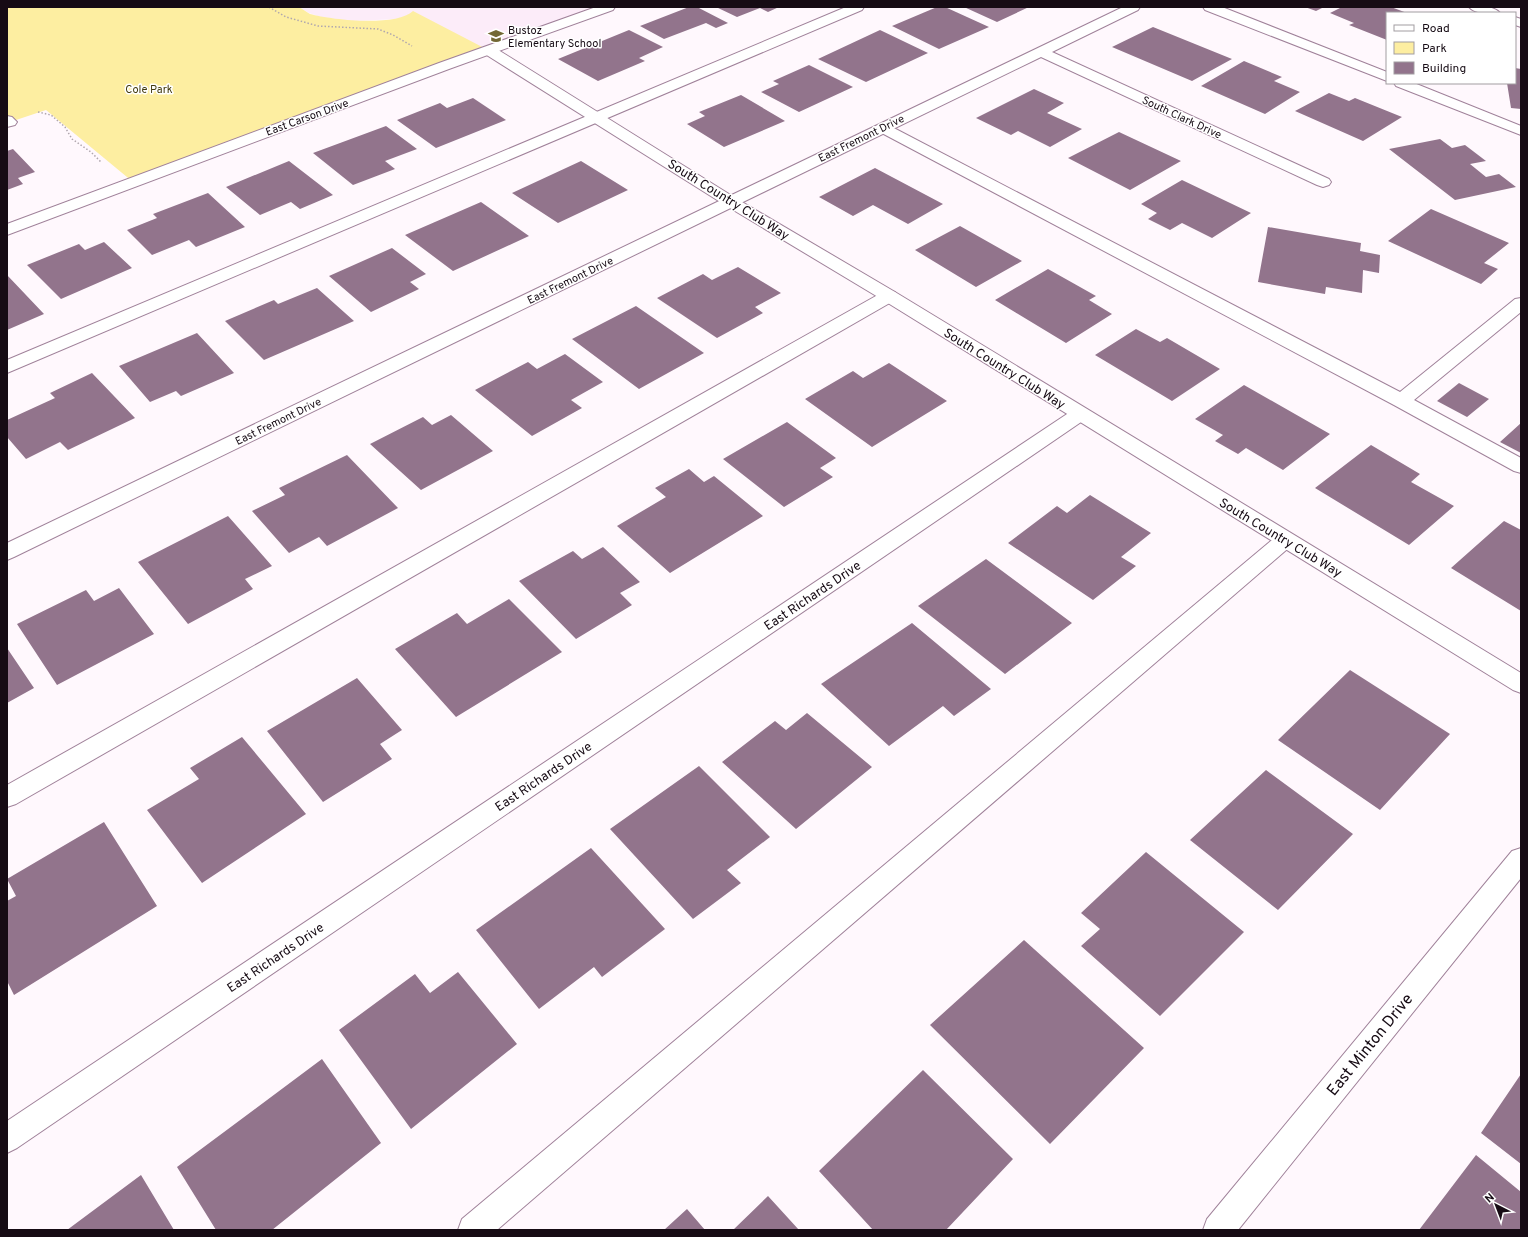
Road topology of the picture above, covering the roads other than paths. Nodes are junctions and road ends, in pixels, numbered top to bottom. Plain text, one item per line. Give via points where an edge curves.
1 (608, 7) edge
2 (857, 7) edge
3 (1133, 7) edge
4 (1210, 7) edge
5 (1476, 7) edge
6 (1490, 12) edge
7 (490, 51) junction
8 (1041, 52) junction
9 (1386, 77) edge
10 (1404, 84) edge
11 (598, 117) junction
12 (7, 120) edge
13 (7, 123) edge
14 (883, 128) junction
15 (1521, 131) edge
16 (1323, 182) dead end
17 (731, 202) junction
18 (7, 230) edge
19 (888, 296) junction
20 (1521, 304) edge
21 (7, 366) edge
22 (1401, 401) junction
23 (1080, 414) junction
24 (1521, 466) edge
25 (1286, 540) junction
26 (7, 552) edge
27 (1521, 684) edge
28 (7, 796) edge
29 (1521, 859) edge
30 (7, 1138) edge
31 (473, 1230) edge
32 (1218, 1230) edge

1 - 7 street, East Carson Drive
2 - 11 street
3 - 8 street, East Fremont Drive
4 - 9 street
5 - 6 street
7 - 11 street, South Country Club Way
7 - 18 street, East Carson Drive
8 - 14 street, East Fremont Drive
8 - 16 street, South Clark Drive
10 - 15 street
11 - 17 street, South Country Club Way
11 - 21 street
12 - 13 street via 10,122
14 - 17 street, East Fremont Drive
14 - 22 street
17 - 19 street, South Country Club Way
17 - 26 street, East Fremont Drive
19 - 23 street, South Country Club Way
19 - 28 street
20 - 22 street
22 - 24 street
23 - 25 street, South Country Club Way
23 - 30 street, East Richards Drive
25 - 27 street, South Country Club Way
25 - 31 street
29 - 32 street, East Minton Drive

